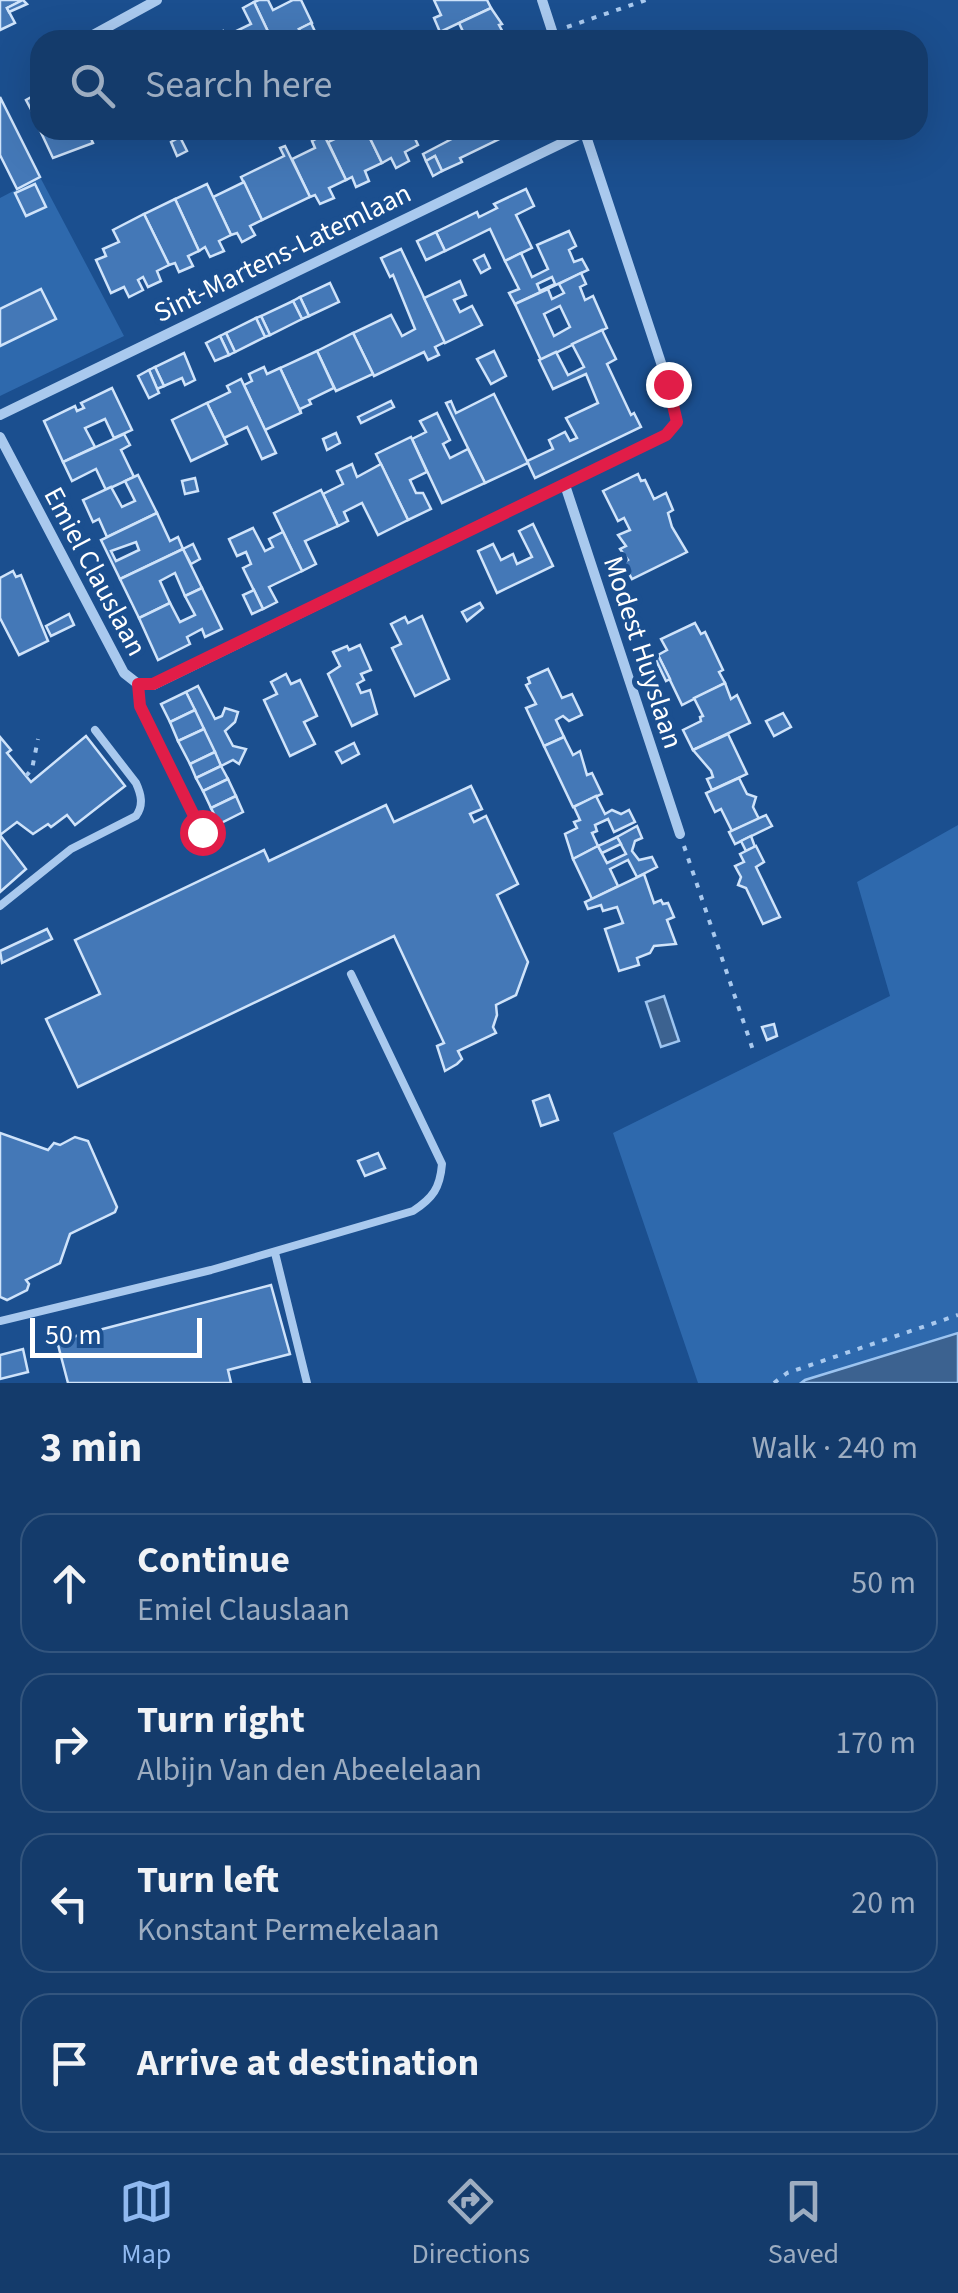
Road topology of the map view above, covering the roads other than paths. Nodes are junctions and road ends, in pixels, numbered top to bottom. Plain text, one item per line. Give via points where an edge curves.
1 (158, 0) edge
2 (542, 0) edge
3 (102, 30) edge
4 (552, 30) edge
5 (565, 140) edge
6 (587, 140) edge
7 (0, 415) edge
8 (0, 437) edge
9 (564, 485) junction
10 (138, 684) junction
11 (95, 730) dead end
12 (202, 832) dead end
13 (680, 834) road end
14 (0, 906) edge
15 (351, 974) dead end
16 (275, 1252) junction
17 (0, 1320) edge
18 (308, 1383) edge

1 - 3 street
2 - 4 street
5 - 7 street, Sint-Martens-Latemlaan
6 - 9 street via 677,422 666,435
8 - 10 street, Emiel Clauslaan via 124,673
9 - 10 street via 153,684
9 - 13 street, Modest Huyslaan
10 - 12 street, Emiel Clauslaan via 140,706
11 - 14 lane via 136,782 140,810 71,849
15 - 16 lane via 442,1164 441,1181 432,1198 413,1211
16 - 17 lane
16 - 18 lane

